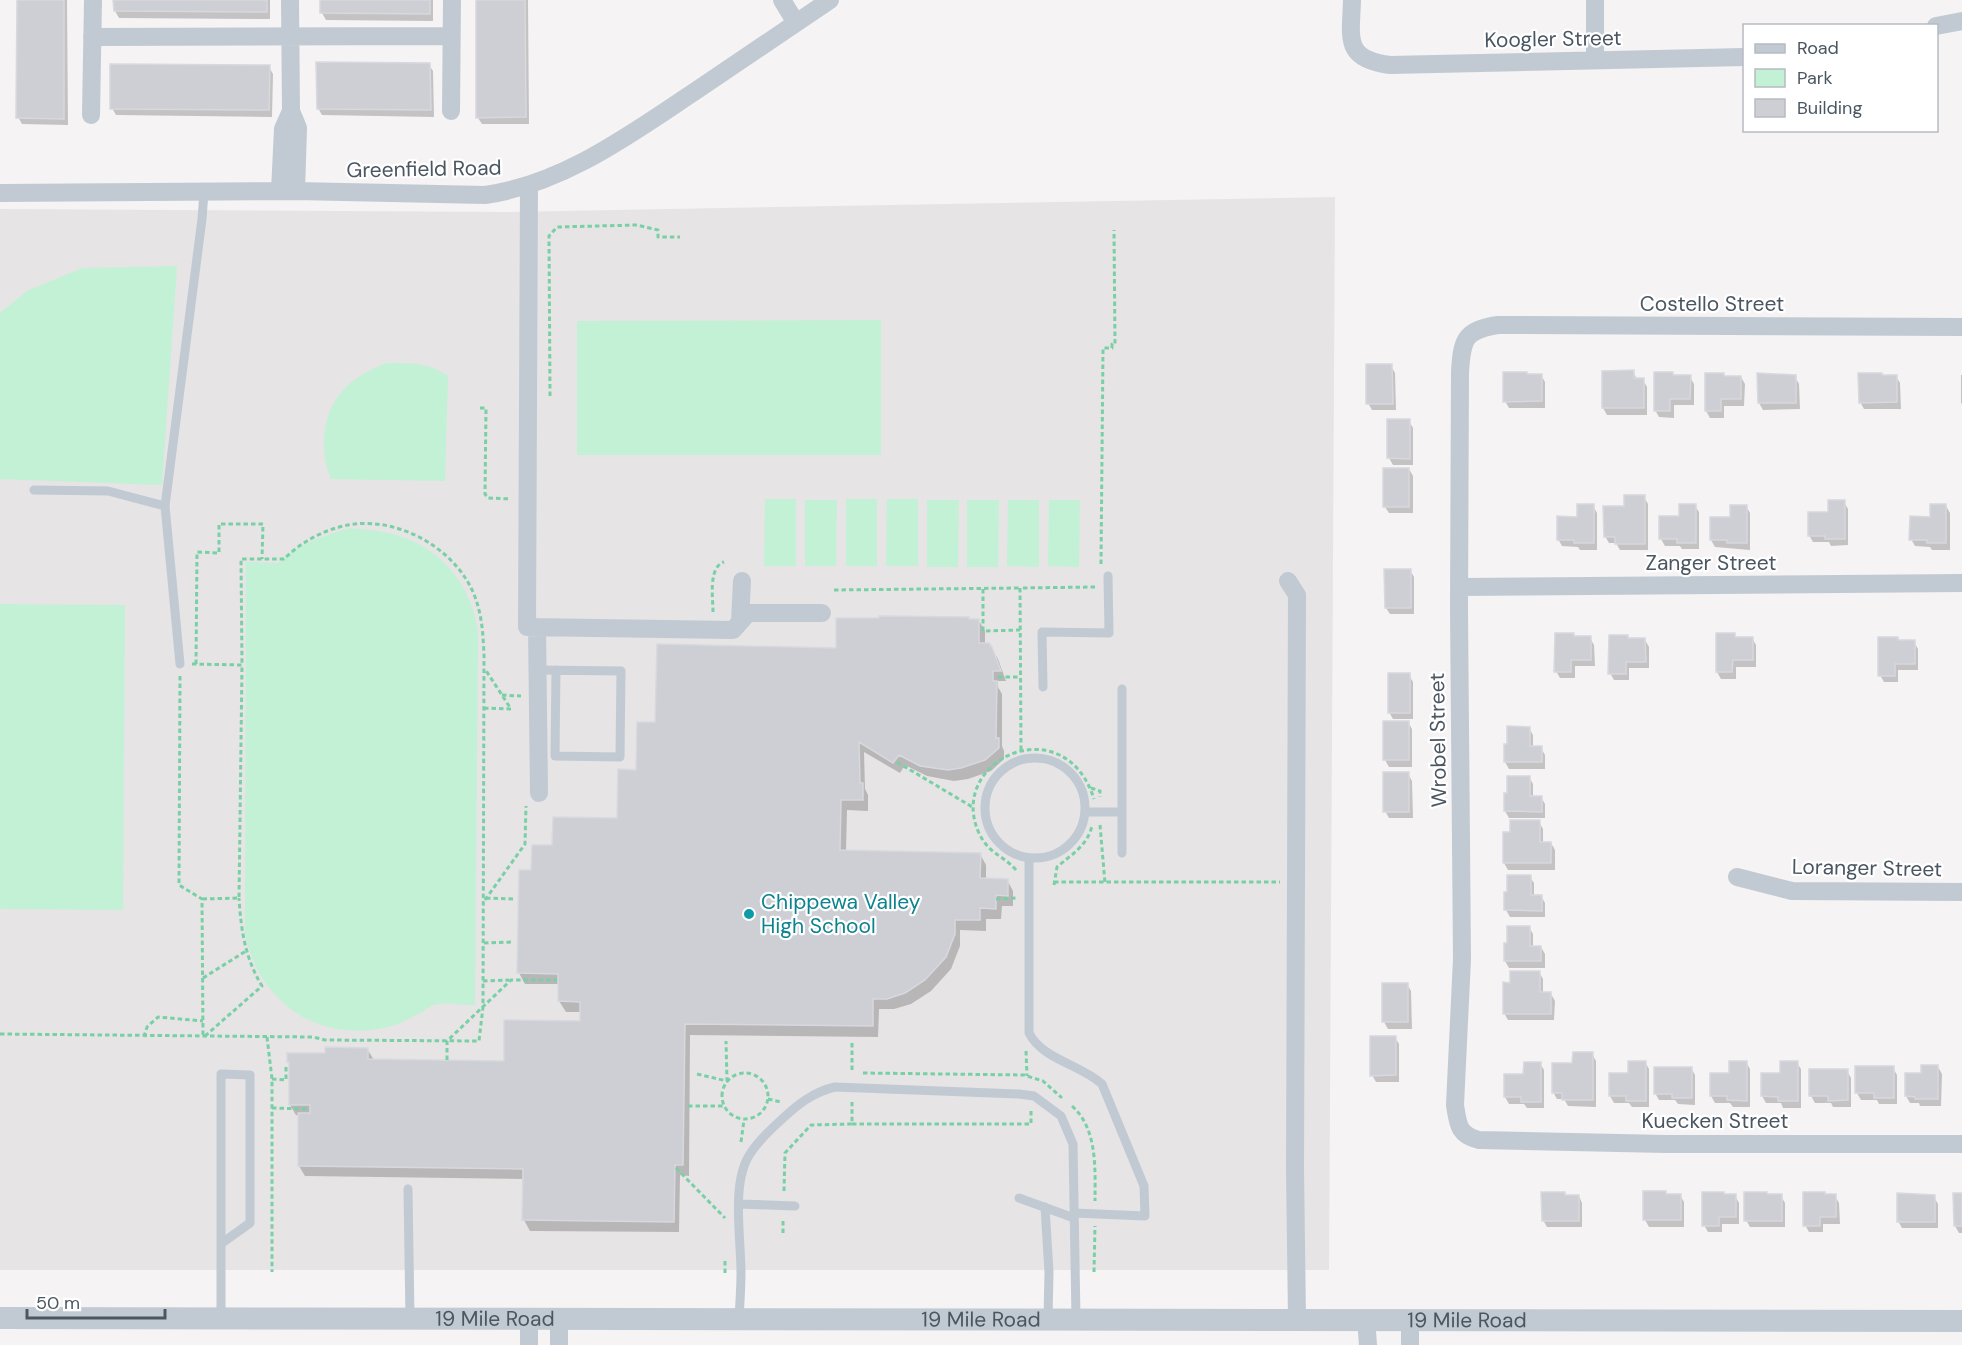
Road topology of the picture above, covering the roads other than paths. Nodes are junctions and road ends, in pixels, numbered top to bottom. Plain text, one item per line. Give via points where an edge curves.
1 (93, 0) edge
2 (290, 0) edge
3 (452, 0) edge
4 (782, 0) edge
5 (830, 0) edge
6 (1352, 0) edge
7 (1595, 0) edge
8 (1962, 21) edge
9 (796, 23) junction
10 (1938, 26) edge
11 (290, 36) junction
12 (450, 36) junction
13 (92, 37) junction
14 (1743, 57) edge
15 (1595, 60) junction
16 (451, 111) dead end
17 (91, 115) dead end
18 (529, 185) junction
19 (288, 191) junction
20 (204, 192) junction
21 (0, 193) edge
22 (1962, 327) edge
23 (1465, 339) joint
24 (34, 490) dead end
25 (165, 506) junction
26 (1104, 575) road end
27 (742, 581) dead end
28 (1288, 581) dead end
29 (1962, 584) edge
30 (1460, 587) junction
31 (822, 613) dead end
32 (740, 621) junction
33 (537, 627) junction
34 (180, 663) road end
35 (547, 670) junction
36 (1042, 687) dead end
37 (1122, 689) dead end
38 (547, 756) junction
39 (539, 793) road end
40 (1085, 812) junction
41 (1122, 812) junction
42 (1122, 853) dead end
43 (1029, 858) junction
44 (1737, 877) dead end
45 (1962, 892) edge
46 (1467, 1137) joint
47 (1962, 1144) edge
48 (408, 1189) dead end
49 (1019, 1198) dead end
50 (740, 1204) junction
51 (795, 1206) dead end
52 (1045, 1208) junction
53 (1074, 1216) junction
54 (222, 1243) junction
55 (0, 1318) edge
56 (221, 1318) junction
57 (410, 1318) junction
58 (529, 1319) junction
59 (559, 1319) junction
60 (739, 1319) junction
61 (1048, 1319) junction
62 (1076, 1319) junction
63 (1297, 1319) junction
64 (1366, 1319) junction
65 (1410, 1320) junction
66 (1962, 1321) edge
67 (529, 1345) edge
68 (559, 1345) edge
69 (1368, 1345) edge
70 (1410, 1345) edge

1 - 13 street
2 - 11 street
3 - 12 street
4 - 9 street
5 - 9 street, Greenfield Road
6 - 15 street, Koogler Street via 1353,44 1363,59 1390,64
7 - 15 street
8 - 10 street
9 - 18 street, Greenfield Road via 610,146
11 - 12 street
11 - 13 street
11 - 19 street via 291,111 298,128
12 - 16 street
13 - 17 street
14 - 15 street, Koogler Street
18 - 19 street, Greenfield Road via 485,195
18 - 33 street via 527,627
19 - 20 street, Greenfield Road
20 - 21 street, Greenfield Road
20 - 25 lane
22 - 23 street, Costello Street via 1498,325 1471,332
23 - 30 street, Wrobel Street via 1460,372
24 - 25 lane via 108,491
25 - 34 lane
26 - 36 lane via 1108,633 1042,632
27 - 32 street
28 - 63 street via 1297,595
29 - 30 street, Zanger Street
30 - 46 street, Wrobel Street via 1462,959 1455,1105 1459,1127
31 - 32 street via 748,613
32 - 33 street via 733,630
33 - 35 street
35 - 38 street
35 - 38 lane via 621,671 620,757
37 - 41 lane
38 - 39 street
40 - 41 lane
40 - 43 lane via 1082,828 1060,852
40 - 43 lane via 1078,782 1055,761 1024,758 1009,764 988,787 985,818 1000,845
41 - 42 lane
43 - 53 lane via 1029,1033 1046,1053 1091,1074 1102,1084 1144,1186 1145,1216
44 - 45 street, Loranger Street via 1792,891
46 - 47 street, Kuecken Street via 1518,1142
48 - 57 lane
49 - 52 lane
50 - 51 lane
50 - 53 lane via 742,1171 749,1154 804,1100 835,1087 1034,1096 1061,1116 1068,1130 1075,1157
50 - 60 lane
52 - 53 lane
52 - 61 lane
53 - 62 lane
54 - 54 lane via 221,1074 250,1075 250,1223
54 - 56 lane
55 - 56 street, 19 Mile Road
56 - 57 street, 19 Mile Road
57 - 58 street, 19 Mile Road
58 - 59 street, 19 Mile Road
58 - 67 street
59 - 60 street, 19 Mile Road
59 - 68 street
60 - 61 street, 19 Mile Road
61 - 62 street, 19 Mile Road
62 - 63 street, 19 Mile Road
63 - 64 street, 19 Mile Road
64 - 65 street, 19 Mile Road
64 - 69 street
65 - 66 street, 19 Mile Road
65 - 70 street

